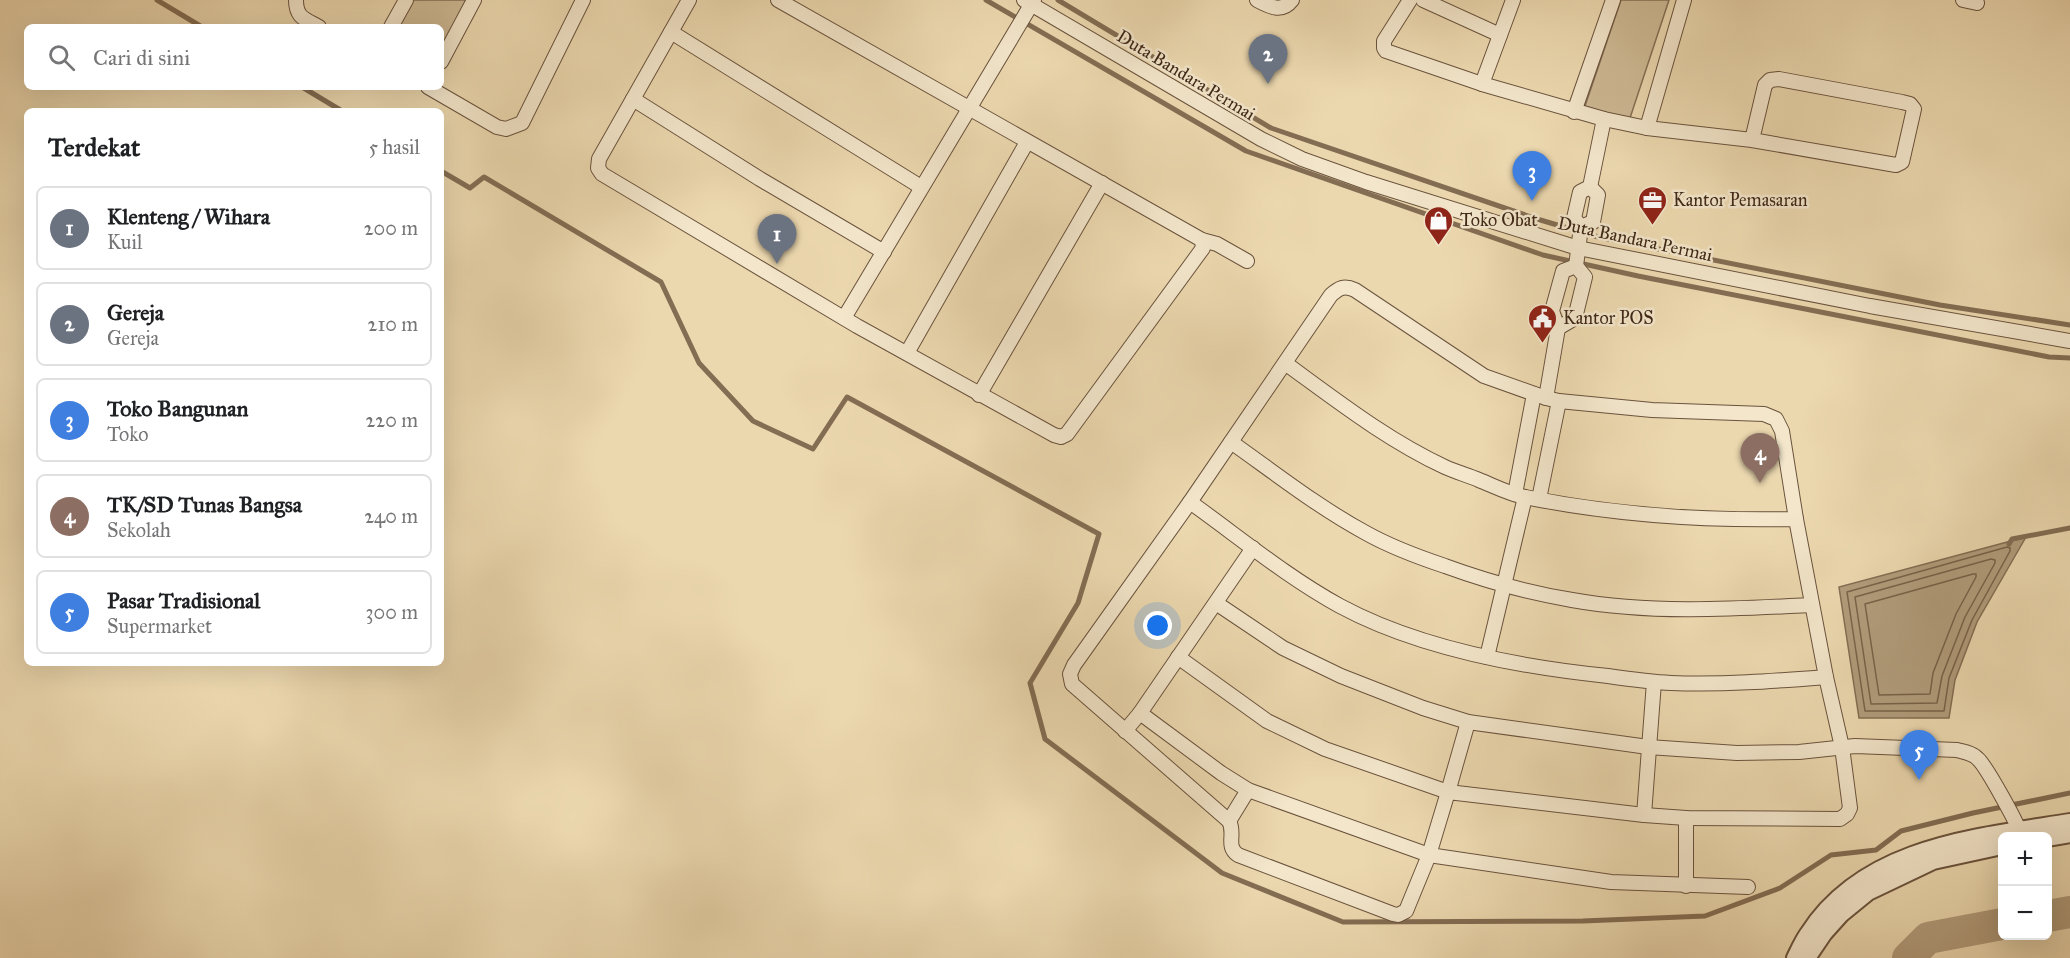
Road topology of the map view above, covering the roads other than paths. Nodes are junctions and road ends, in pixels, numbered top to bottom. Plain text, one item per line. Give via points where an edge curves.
1 (296, 0) edge
2 (406, 0) edge
3 (474, 0) edge
4 (583, 0) edge
5 (689, 0) edge
6 (778, 0) edge
7 (1257, 0) edge
8 (1292, 0) edge
9 (1410, 0) edge
10 (1423, 0) edge
11 (1513, 0) edge
12 (1613, 0) edge
13 (1684, 0) edge
14 (1027, 9) edge
15 (313, 24) edge
16 (393, 24) edge
17 (671, 32) junction
18 (1500, 35) junction
19 (444, 56) edge
20 (1482, 84) junction
21 (433, 90) edge
22 (633, 99) junction
23 (970, 108) junction
24 (1574, 112) junction
25 (1604, 119) junction
26 (1647, 128) junction
27 (1752, 140) junction
28 (1027, 142) junction
29 (1102, 183) junction
30 (921, 187) junction
31 (1202, 240) junction
32 (1578, 248) junction
33 (884, 252) junction
34 (1247, 261) dead end
35 (844, 318) junction
36 (1558, 328) junction
37 (2070, 341) edge
38 (907, 353) junction
39 (1285, 363) junction
40 (979, 395) junction
41 (1546, 398) junction
42 (1231, 442) junction
43 (1526, 497) junction
44 (1190, 502) junction
45 (1796, 519) junction
46 (1253, 548) junction
47 (1504, 585) junction
48 (1216, 603) junction
49 (1812, 604) junction
50 (1178, 657) junction
51 (1487, 657) junction
52 (1826, 677) junction
53 (1654, 682) junction
54 (1140, 713) junction
55 (1468, 722) junction
56 (1125, 731) junction
57 (1648, 747) junction
58 (1842, 747) junction
59 (1248, 790) junction
60 (1448, 792) junction
61 (1644, 815) junction
62 (1686, 818) junction
63 (1229, 822) junction
64 (2070, 822) edge
65 (2020, 832) edge
66 (2025, 832) edge
67 (2070, 834) edge
68 (1998, 836) edge
69 (2052, 837) edge
70 (1998, 847) edge
71 (1429, 855) junction
72 (1686, 886) junction
73 (1748, 887) dead end
74 (1795, 958) edge
75 (1807, 958) edge

1 - 15 street via 301,18
2 - 16 street
3 - 19 street
4 - 21 street via 522,123 506,129 497,127
5 - 17 street
6 - 23 street
7 - 8 street via 1281,9
9 - 20 street via 1384,41 1385,50
10 - 18 street
11 - 18 street
12 - 24 street
13 - 26 street
14 - 23 street
14 - 32 street, Duta Bandara Permai via 1302,159
17 - 22 street
17 - 30 street
18 - 20 street
20 - 24 street
22 - 33 street
22 - 35 street via 599,159 602,174
23 - 28 street
23 - 30 street
24 - 25 street
25 - 26 street
25 - 32 street via 1590,188 1580,192 1574,218
26 - 27 street
27 - 27 street via 1896,165 1902,162 1914,109 1902,102 1770,80 1765,85
28 - 29 street
28 - 38 street
29 - 31 street
29 - 40 street
30 - 33 street
31 - 34 street
31 - 40 street via 1203,248 1067,434 1054,435
32 - 36 street via 1563,271 1552,311
32 - 36 street via 1585,277 1575,318
32 - 37 street, Duta Bandara Permai
33 - 35 street
35 - 38 street
36 - 41 street
38 - 40 street
39 - 41 street via 1331,295 1348,287 1484,376
39 - 42 street
39 - 43 street via 1402,444 1446,468
41 - 43 street
41 - 43 street
41 - 45 street via 1652,410 1764,414 1776,419 1782,431
42 - 44 street
42 - 47 street via 1367,534 1402,551
43 - 45 street via 1691,518
43 - 47 street
44 - 46 street
44 - 56 street via 1070,674 1072,684
45 - 49 street
46 - 48 street
46 - 51 street via 1340,606 1411,635
47 - 49 street via 1573,601 1645,608 1741,609
47 - 51 street
48 - 50 street
48 - 55 street via 1283,648 1341,676
49 - 52 street
50 - 54 street
50 - 60 street via 1267,721 1324,749
51 - 53 street via 1565,672
52 - 53 street via 1744,683
52 - 58 street
53 - 57 street
54 - 56 street
54 - 59 street
55 - 57 street
55 - 60 street
56 - 63 street
57 - 58 street via 1737,753
57 - 61 street
58 - 62 street via 1850,808 1840,819
58 - 65 street via 1969,753 1978,759
59 - 63 street
59 - 71 street
60 - 61 street
60 - 71 street
61 - 62 street
62 - 72 street
63 - 71 street via 1230,844 1238,855 1398,915 1406,911
64 - 66 street
67 - 69 street
68 - 74 street via 1951,842 1881,869 1827,910 1808,933
70 - 75 street via 1933,861 1869,892 1841,914
71 - 72 street via 1611,882
72 - 73 street

